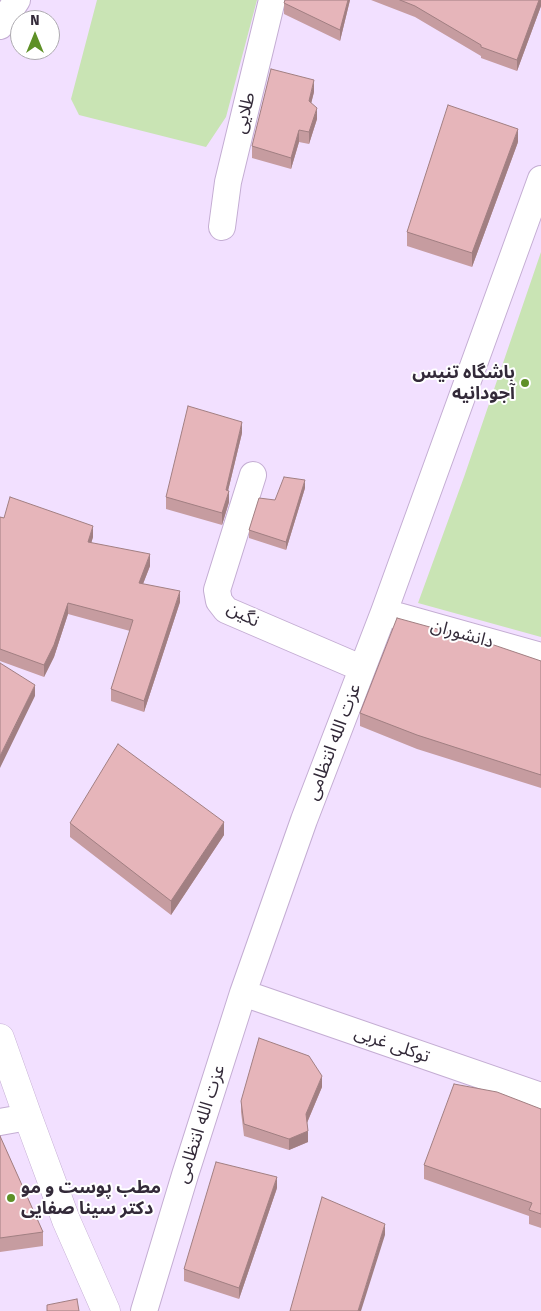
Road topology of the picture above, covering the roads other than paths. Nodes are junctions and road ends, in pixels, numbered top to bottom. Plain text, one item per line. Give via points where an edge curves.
1 (17, 0) edge
2 (272, 0) edge
3 (0, 26) edge
4 (541, 179) edge
5 (222, 226) dead end
6 (253, 475) dead end
7 (384, 612) junction
8 (541, 656) edge
9 (361, 668) junction
10 (243, 993) junction
11 (0, 1038) edge
12 (541, 1096) edge
13 (28, 1117) junction
14 (0, 1122) edge
15 (106, 1311) edge
16 (144, 1311) edge

1 - 3 street
2 - 5 street, طلایی via 228,182
4 - 7 street, عزت الله انتظامی
6 - 9 street, نگین via 217,590 219,601 226,610
7 - 8 street, دانشوران
7 - 9 street, عزت الله انتظامی
9 - 10 street, عزت الله انتظامی
10 - 12 street, توکلی غربی
10 - 16 street, عزت الله انتظامی
11 - 13 main road
13 - 14 street
13 - 15 main road via 66,1220

